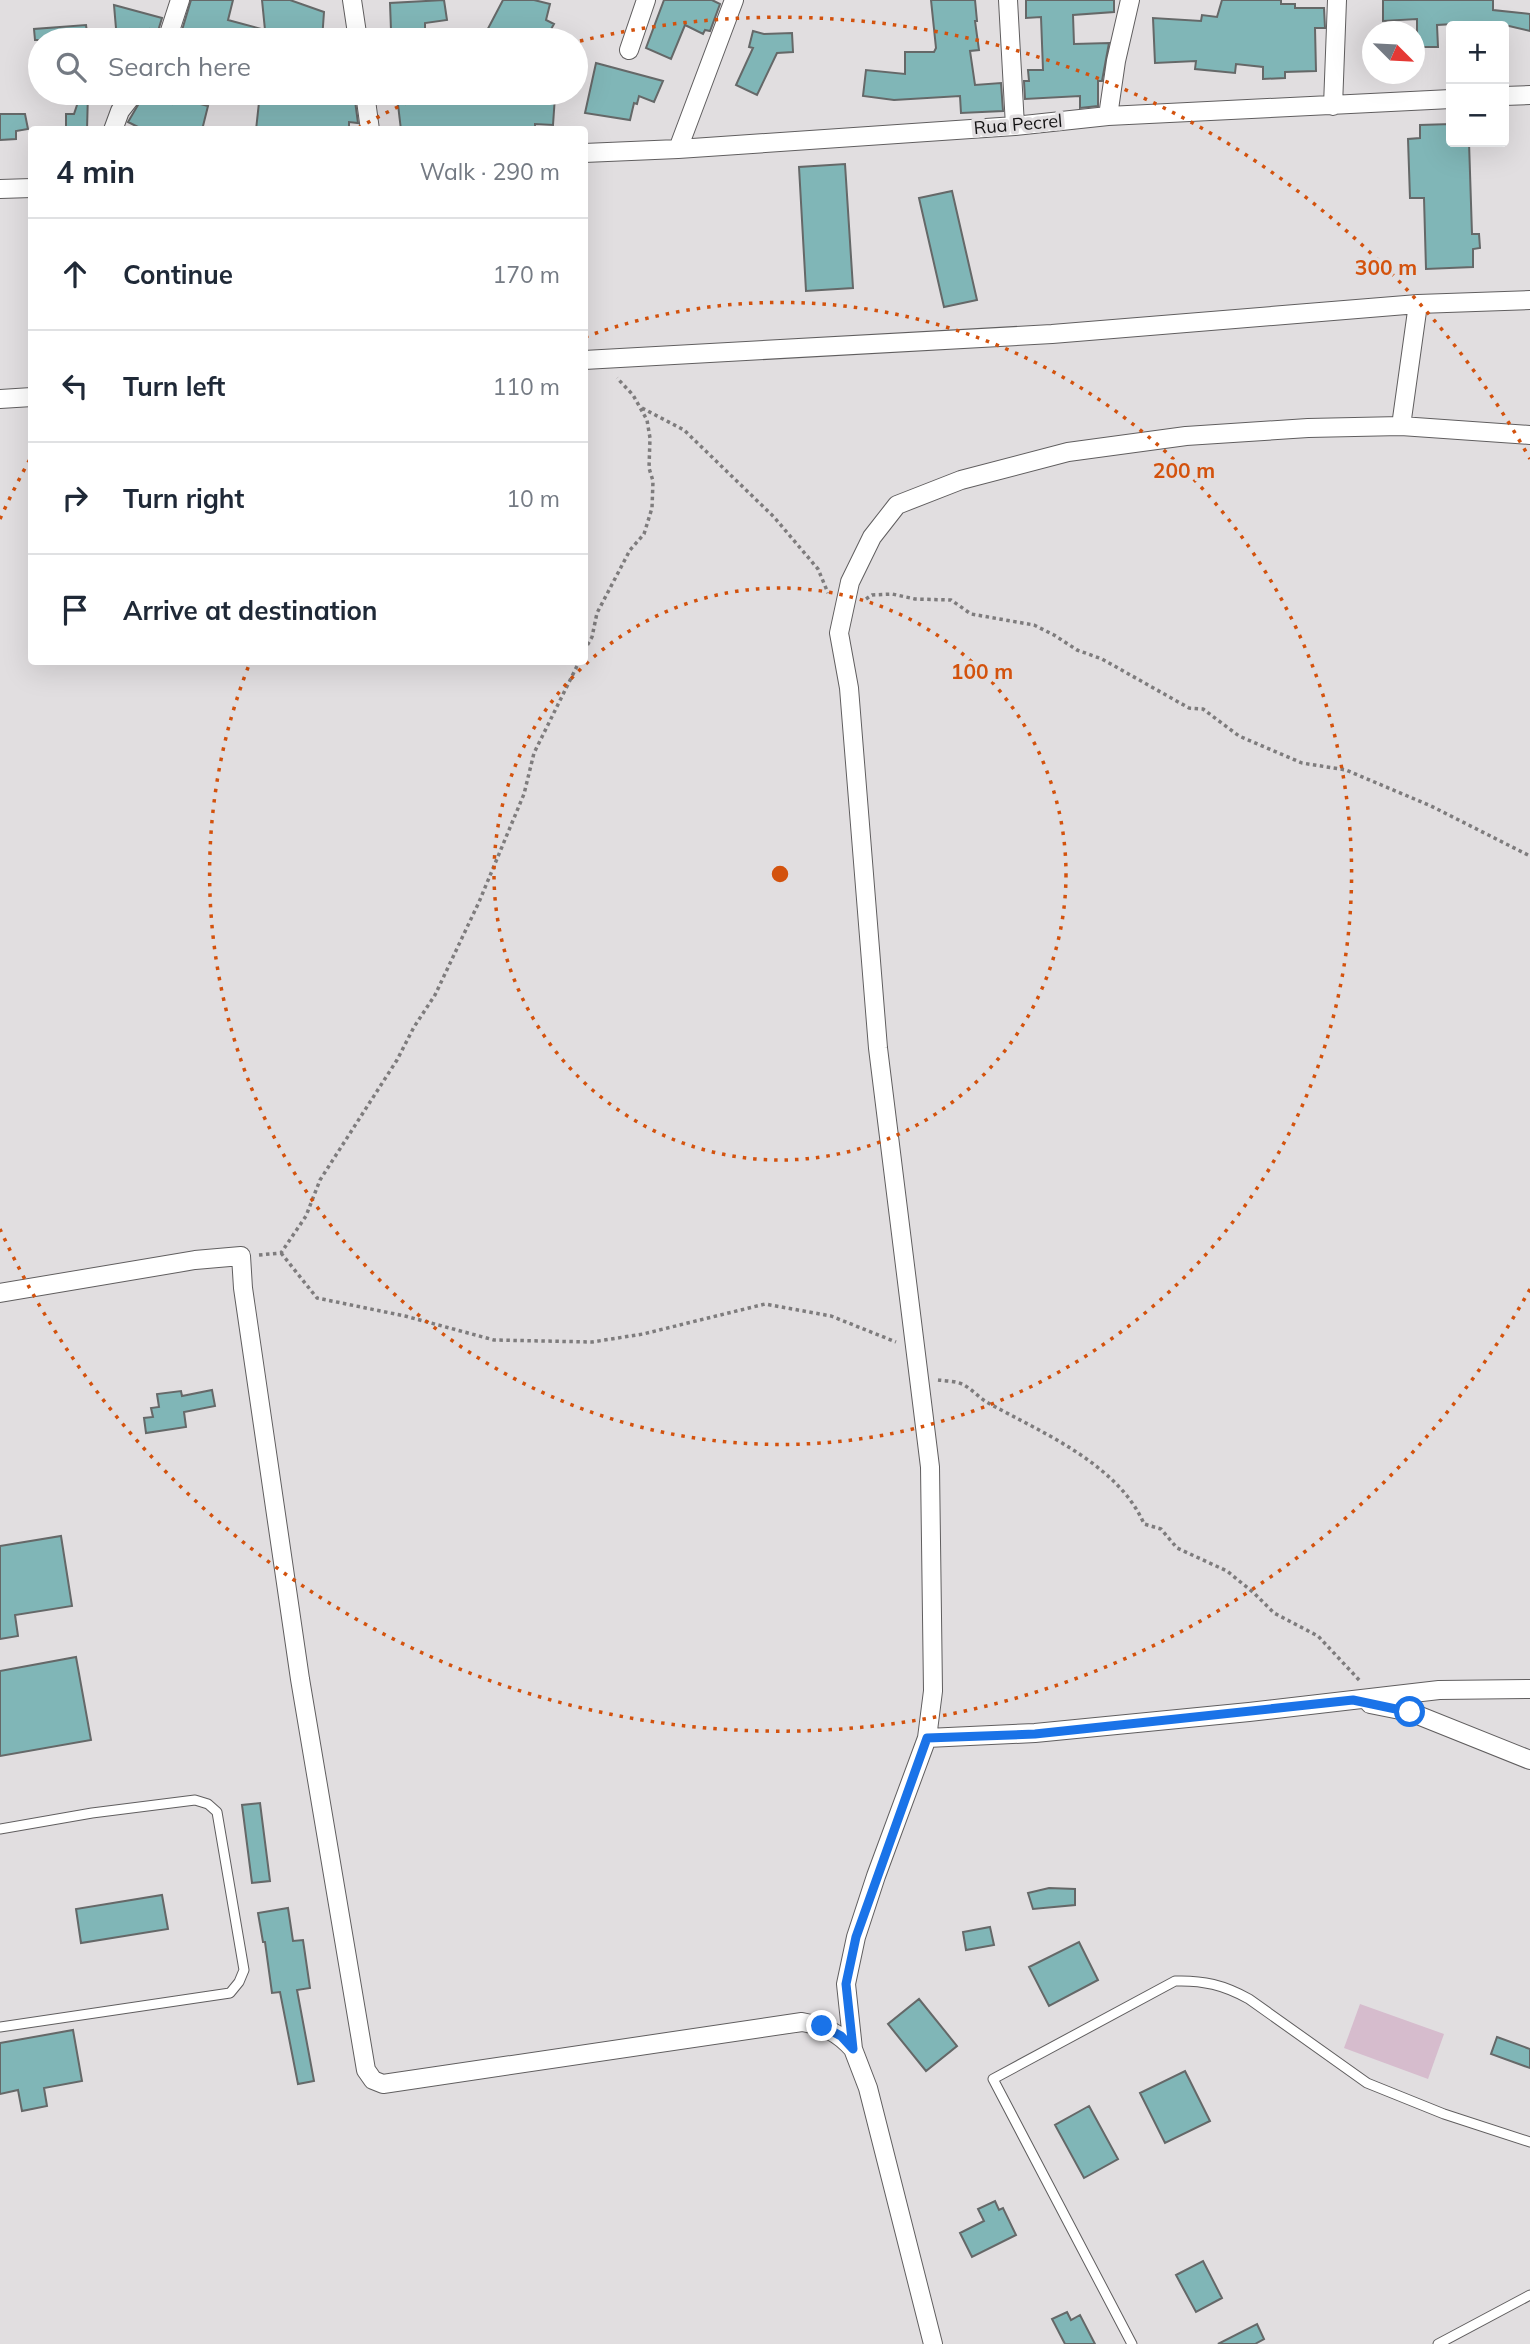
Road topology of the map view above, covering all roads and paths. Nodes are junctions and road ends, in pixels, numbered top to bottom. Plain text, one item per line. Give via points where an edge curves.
1 (180, 0) edge
2 (352, 0) edge
3 (646, 0) edge
4 (734, 0) edge
5 (1008, 0) edge
6 (1130, 0) edge
7 (1337, 0) edge
8 (171, 28) edge
9 (356, 28) edge
10 (629, 50) dead end
11 (1530, 95) edge
12 (1509, 96) edge
13 (1446, 99) edge
14 (125, 105) edge
15 (367, 105) edge
16 (1333, 106) junction
17 (1108, 116) junction
18 (114, 126) edge
19 (369, 126) edge
20 (1015, 126) junction
21 (678, 149) junction
22 (588, 153) edge
23 (28, 188) edge
24 (0, 189) edge
25 (1530, 300) edge
26 (1418, 304) junction
27 (588, 360) edge
28 (617, 378) dead end
29 (28, 397) edge
30 (0, 399) edge
31 (642, 408) junction
32 (1401, 426) junction
33 (1530, 435) edge
34 (834, 601) dead end
35 (862, 601) dead end
36 (588, 644) edge
37 (578, 665) edge
38 (1530, 856) edge
39 (281, 1253) junction
40 (241, 1256) junction
41 (0, 1293) edge
42 (905, 1346) dead end
43 (936, 1379) dead end
44 (1362, 1684) dead end
45 (1530, 1689) edge
46 (1353, 1700) junction
47 (927, 1738) junction
48 (1530, 1760) edge
49 (0, 1829) edge
50 (0, 2027) edge
51 (853, 2049) junction
52 (1530, 2143) edge
53 (1530, 2295) edge
54 (933, 2344) edge
55 (1132, 2344) edge
56 (1438, 2344) edge

1 - 8 street
2 - 9 street
3 - 10 street
4 - 21 street
5 - 20 street
6 - 17 street
7 - 16 street
11 - 12 street
13 - 16 street, Rua Pecrel
14 - 18 street
15 - 19 street
16 - 17 street, Rua Pecrel
17 - 20 street, Rua Pecrel
20 - 21 street, Rua Pecrel
21 - 22 street, Rua Pecrel
23 - 24 street
25 - 26 street
26 - 27 street via 1052,334
26 - 32 street
28 - 31 path
29 - 30 street
31 - 34 path via 684,430 774,517 818,569
31 - 36 path via 650,438 652,508 643,534 629,550 597,613
32 - 33 street
32 - 47 street via 1186,436 1068,452 961,480 897,505 872,537 850,582 839,633 849,688 878,1048 930,1467 933,1691
35 - 38 path via 891,594 951,600 971,614 1034,625 1189,708 1203,709 1239,736 1302,763 1346,770
37 - 39 path via 534,753 524,794 435,995 320,1180 306,1216
39 - 40 path
39 - 42 path via 317,1298 494,1340 592,1342 765,1304 831,1316
40 - 41 street
40 - 51 street via 300,1679 366,2070 373,2080 383,2084 802,2022 841,2036
43 - 44 path via 963,1384 986,1403 1107,1474 1139,1510 1144,1524 1161,1529 1177,1548 1227,1571 1273,1613 1318,1636
45 - 46 street via 1439,1690
46 - 47 street via 1035,1734
46 - 48 street via 1410,1712
47 - 51 street via 856,1937 846,1984
49 - 50 lane via 195,1800 208,1804 217,1812 244,1970 230,1993
51 - 54 street
52 - 55 lane via 1367,2083 1228,1988 1200,1980 1175,1981 993,2080
53 - 56 lane

